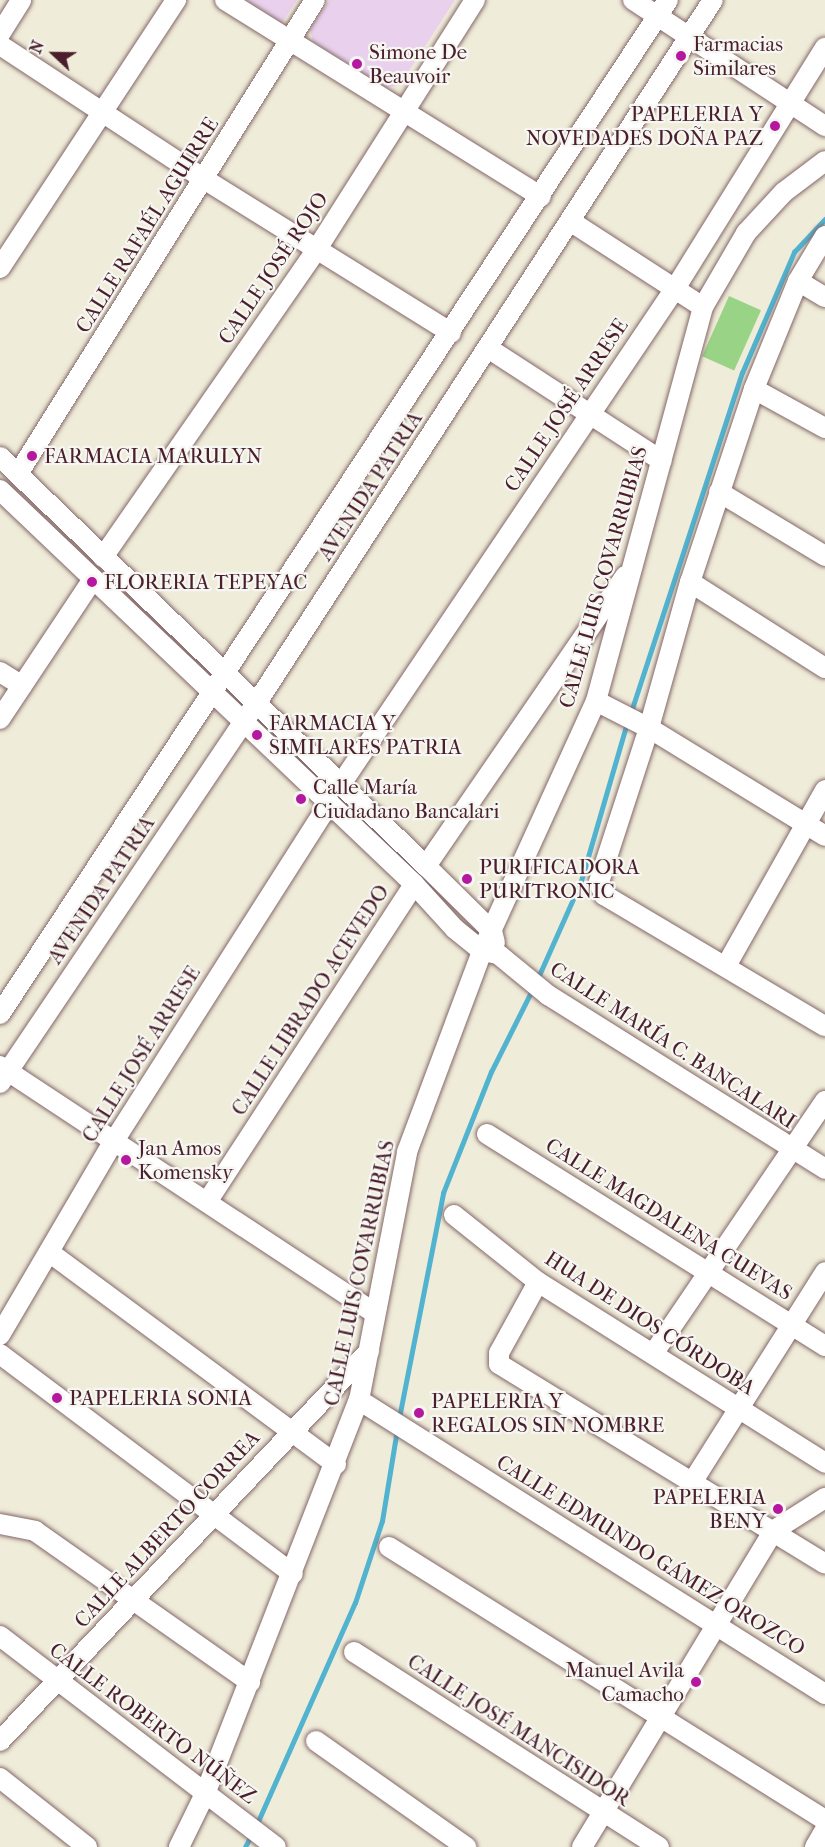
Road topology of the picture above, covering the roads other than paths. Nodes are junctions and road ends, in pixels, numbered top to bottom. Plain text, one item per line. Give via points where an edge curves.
1 (21, 0) edge
2 (176, 0) edge
3 (225, 0) edge
4 (315, 0) edge
5 (475, 0) edge
6 (633, 0) edge
7 (713, 0) edge
8 (663, 8) edge
9 (0, 34) edge
10 (691, 37) junction
11 (290, 41) junction
12 (0, 45) edge
13 (825, 48) edge
14 (789, 103) junction
15 (104, 112) junction
16 (403, 112) junction
17 (825, 126) edge
18 (825, 161) edge
19 (204, 180) junction
20 (541, 197) junction
21 (570, 221) junction
22 (825, 236) edge
23 (317, 249) junction
24 (0, 268) edge
25 (798, 281) junction
26 (676, 287) junction
27 (825, 297) edge
28 (703, 307) junction
29 (451, 333) junction
30 (488, 348) junction
31 (754, 388) junction
32 (589, 411) junction
33 (825, 428) edge
34 (0, 457) edge
35 (662, 461) junction
36 (18, 474) junction
37 (0, 490) edge
38 (719, 492) junction
39 (825, 555) edge
40 (103, 557) junction
41 (635, 562) junction
42 (93, 579) junction
43 (690, 582) junction
44 (825, 668) edge
45 (0, 672) edge
46 (226, 675) junction
47 (22, 686) junction
48 (214, 693) junction
49 (256, 704) junction
50 (604, 704) junction
51 (0, 720) edge
52 (244, 722) junction
53 (646, 727) junction
54 (341, 784) junction
55 (825, 790) edge
56 (329, 803) junction
57 (806, 825) junction
58 (825, 836) edge
59 (426, 866) junction
60 (414, 884) junction
61 (492, 931) junction
62 (496, 956) junction
63 (726, 966) junction
64 (0, 1014) edge
65 (825, 1025) edge
66 (2, 1073) edge
67 (825, 1101) edge
68 (487, 1134) dead end
69 (114, 1141) junction
70 (790, 1150) junction
71 (825, 1169) edge
72 (207, 1202) junction
73 (454, 1215) dead end
74 (49, 1252) junction
75 (709, 1272) junction
76 (825, 1272) edge
77 (538, 1282) junction
78 (375, 1313) junction
79 (792, 1323) junction
80 (0, 1335) edge
81 (825, 1346) edge
82 (370, 1350) junction
83 (0, 1354) edge
84 (653, 1354) junction
85 (359, 1400) junction
86 (739, 1408) junction
87 (291, 1432) junction
88 (825, 1463) edge
89 (336, 1464) junction
90 (693, 1481) junction
91 (825, 1498) edge
92 (211, 1514) junction
93 (0, 1524) edge
94 (773, 1531) junction
95 (389, 1547) dead end
96 (825, 1564) edge
97 (292, 1574) junction
98 (134, 1598) junction
99 (717, 1624) junction
100 (0, 1636) edge
101 (354, 1652) dead end
102 (57, 1682) junction
103 (250, 1682) junction
104 (825, 1694) edge
105 (661, 1716) junction
106 (316, 1741) dead end
107 (0, 1742) edge
108 (0, 1778) edge
109 (206, 1794) junction
110 (603, 1812) junction
111 (825, 1820) edge
112 (825, 1830) edge
113 (271, 1843) edge
114 (87, 1847) edge
115 (179, 1847) edge
116 (466, 1847) edge
117 (582, 1847) edge
118 (659, 1847) edge
119 (815, 1847) edge

1 - 9 street
2 - 15 street
3 - 11 street
4 - 11 street, CALLE RAFAÉL AGUIRRE
5 - 16 street, CALLE JOSÉ ROJO
6 - 8 street
7 - 10 street, AVENIDA PATRIA
8 - 10 street
8 - 20 street, AVENIDA PATRIA
10 - 14 street
10 - 21 street, AVENIDA PATRIA
11 - 16 street
11 - 19 street, CALLE RAFAÉL AGUIRRE
12 - 15 street
13 - 14 street, CALLE JOSÉ ARRESE
14 - 17 street
14 - 26 street, CALLE JOSÉ ARRESE
15 - 19 street
15 - 24 street
16 - 20 street
16 - 23 street, CALLE JOSÉ ROJO
18 - 28 street, CALLE LUIS COVARRUBIAS via 784,192 746,233
19 - 23 street
19 - 36 street, CALLE RAFAÉL AGUIRRE
20 - 29 street, AVENIDA PATRIA
21 - 26 street
21 - 30 street, AVENIDA PATRIA
22 - 25 street
23 - 29 street
23 - 40 street, CALLE JOSÉ ROJO
25 - 27 street
25 - 31 street
26 - 28 street
26 - 32 street, CALLE JOSÉ ARRESE
28 - 35 street, CALLE LUIS COVARRUBIAS
29 - 46 street, AVENIDA PATRIA
30 - 32 street
30 - 49 street, AVENIDA PATRIA
31 - 33 street
31 - 38 street
32 - 35 street
32 - 54 street, CALLE JOSÉ ARRESE
34 - 36 street
35 - 41 street, CALLE LUIS COVARRUBIAS
36 - 40 street
37 - 42 street, CALLE MARÍA C. BANCALARI
38 - 39 street
38 - 43 street
40 - 46 street
41 - 50 street, CALLE LUIS COVARRUBIAS
41 - 59 street
42 - 47 street
42 - 48 street, CALLE MARÍA C. BANCALARI
43 - 44 street
43 - 53 street
45 - 47 street
46 - 48 street, AVENIDA PATRIA
46 - 49 street
47 - 51 street
48 - 52 street, CALLE MARÍA C. BANCALARI
48 - 64 street, AVENIDA PATRIA
49 - 52 street, AVENIDA PATRIA
49 - 54 street
50 - 53 street
50 - 61 street, CALLE LUIS COVARRUBIAS
52 - 56 street, CALLE MARÍA C. BANCALARI
52 - 66 street, AVENIDA PATRIA
53 - 57 street
53 - 63 street via 600,889
54 - 59 street
55 - 57 street
56 - 60 street, CALLE MARÍA C. BANCALARI
56 - 69 street, CALLE JOSÉ ARRESE
57 - 58 street
57 - 63 street
59 - 61 street
60 - 62 street, CALLE MARÍA C. BANCALARI via 455,929
60 - 72 street, CALLE LIBRADO ACEVEDO
61 - 62 street, CALLE LUIS COVARRUBIAS
62 - 70 street, CALLE MARÍA C. BANCALARI via 548,995
62 - 78 street, CALLE LUIS COVARRUBIAS via 407,1152
63 - 65 street
66 - 69 street
67 - 70 street
68 - 75 street, CALLE MAGDALENA CUEVAS
69 - 72 street
69 - 74 street, CALLE JOSÉ ARRESE
70 - 71 street, CALLE MARÍA C. BANCALARI
70 - 75 street
72 - 78 street
73 - 77 street, HUA DE DIOS CÓRDOBA
74 - 80 street, CALLE JOSÉ ARRESE
74 - 87 street
75 - 79 street, CALLE MAGDALENA CUEVAS
75 - 84 street
76 - 79 street
77 - 84 street, HUA DE DIOS CÓRDOBA
77 - 90 street via 497,1362
78 - 82 street, CALLE LUIS COVARRUBIAS
79 - 81 street, CALLE MAGDALENA CUEVAS
79 - 86 street
82 - 85 street, CALLE LUIS COVARRUBIAS
82 - 87 street, CALLE ALBERTO CORREA
83 - 92 street
84 - 86 street, HUA DE DIOS CÓRDOBA
85 - 89 street, CALLE LUIS COVARRUBIAS
85 - 99 street, CALLE EDMUNDO GÁMEZ OROZCO
86 - 88 street, HUA DE DIOS CÓRDOBA
86 - 90 street
87 - 89 street
87 - 92 street, CALLE ALBERTO CORREA
89 - 97 street, CALLE LUIS COVARRUBIAS
90 - 94 street
91 - 94 street
92 - 97 street
92 - 98 street, CALLE ALBERTO CORREA
93 - 98 street via 35,1531
94 - 96 street
94 - 99 street
95 - 105 street
97 - 103 street, CALLE LUIS COVARRUBIAS
98 - 102 street, CALLE ALBERTO CORREA
98 - 103 street
99 - 104 street, CALLE EDMUNDO GÁMEZ OROZCO
99 - 105 street
100 - 102 street, CALLE ROBERTO NÚÑEZ
101 - 110 street, CALLE JOSÉ MANCISIDOR
102 - 107 street, CALLE ALBERTO CORREA
102 - 109 street, CALLE ROBERTO NÚÑEZ
103 - 109 street, CALLE LUIS COVARRUBIAS
105 - 110 street
105 - 111 street
106 - 116 street
108 - 114 street
109 - 113 street, CALLE ROBERTO NÚÑEZ
109 - 115 street, CALLE LUIS COVARRUBIAS
110 - 117 street
110 - 118 street, CALLE JOSÉ MANCISIDOR
112 - 119 street

